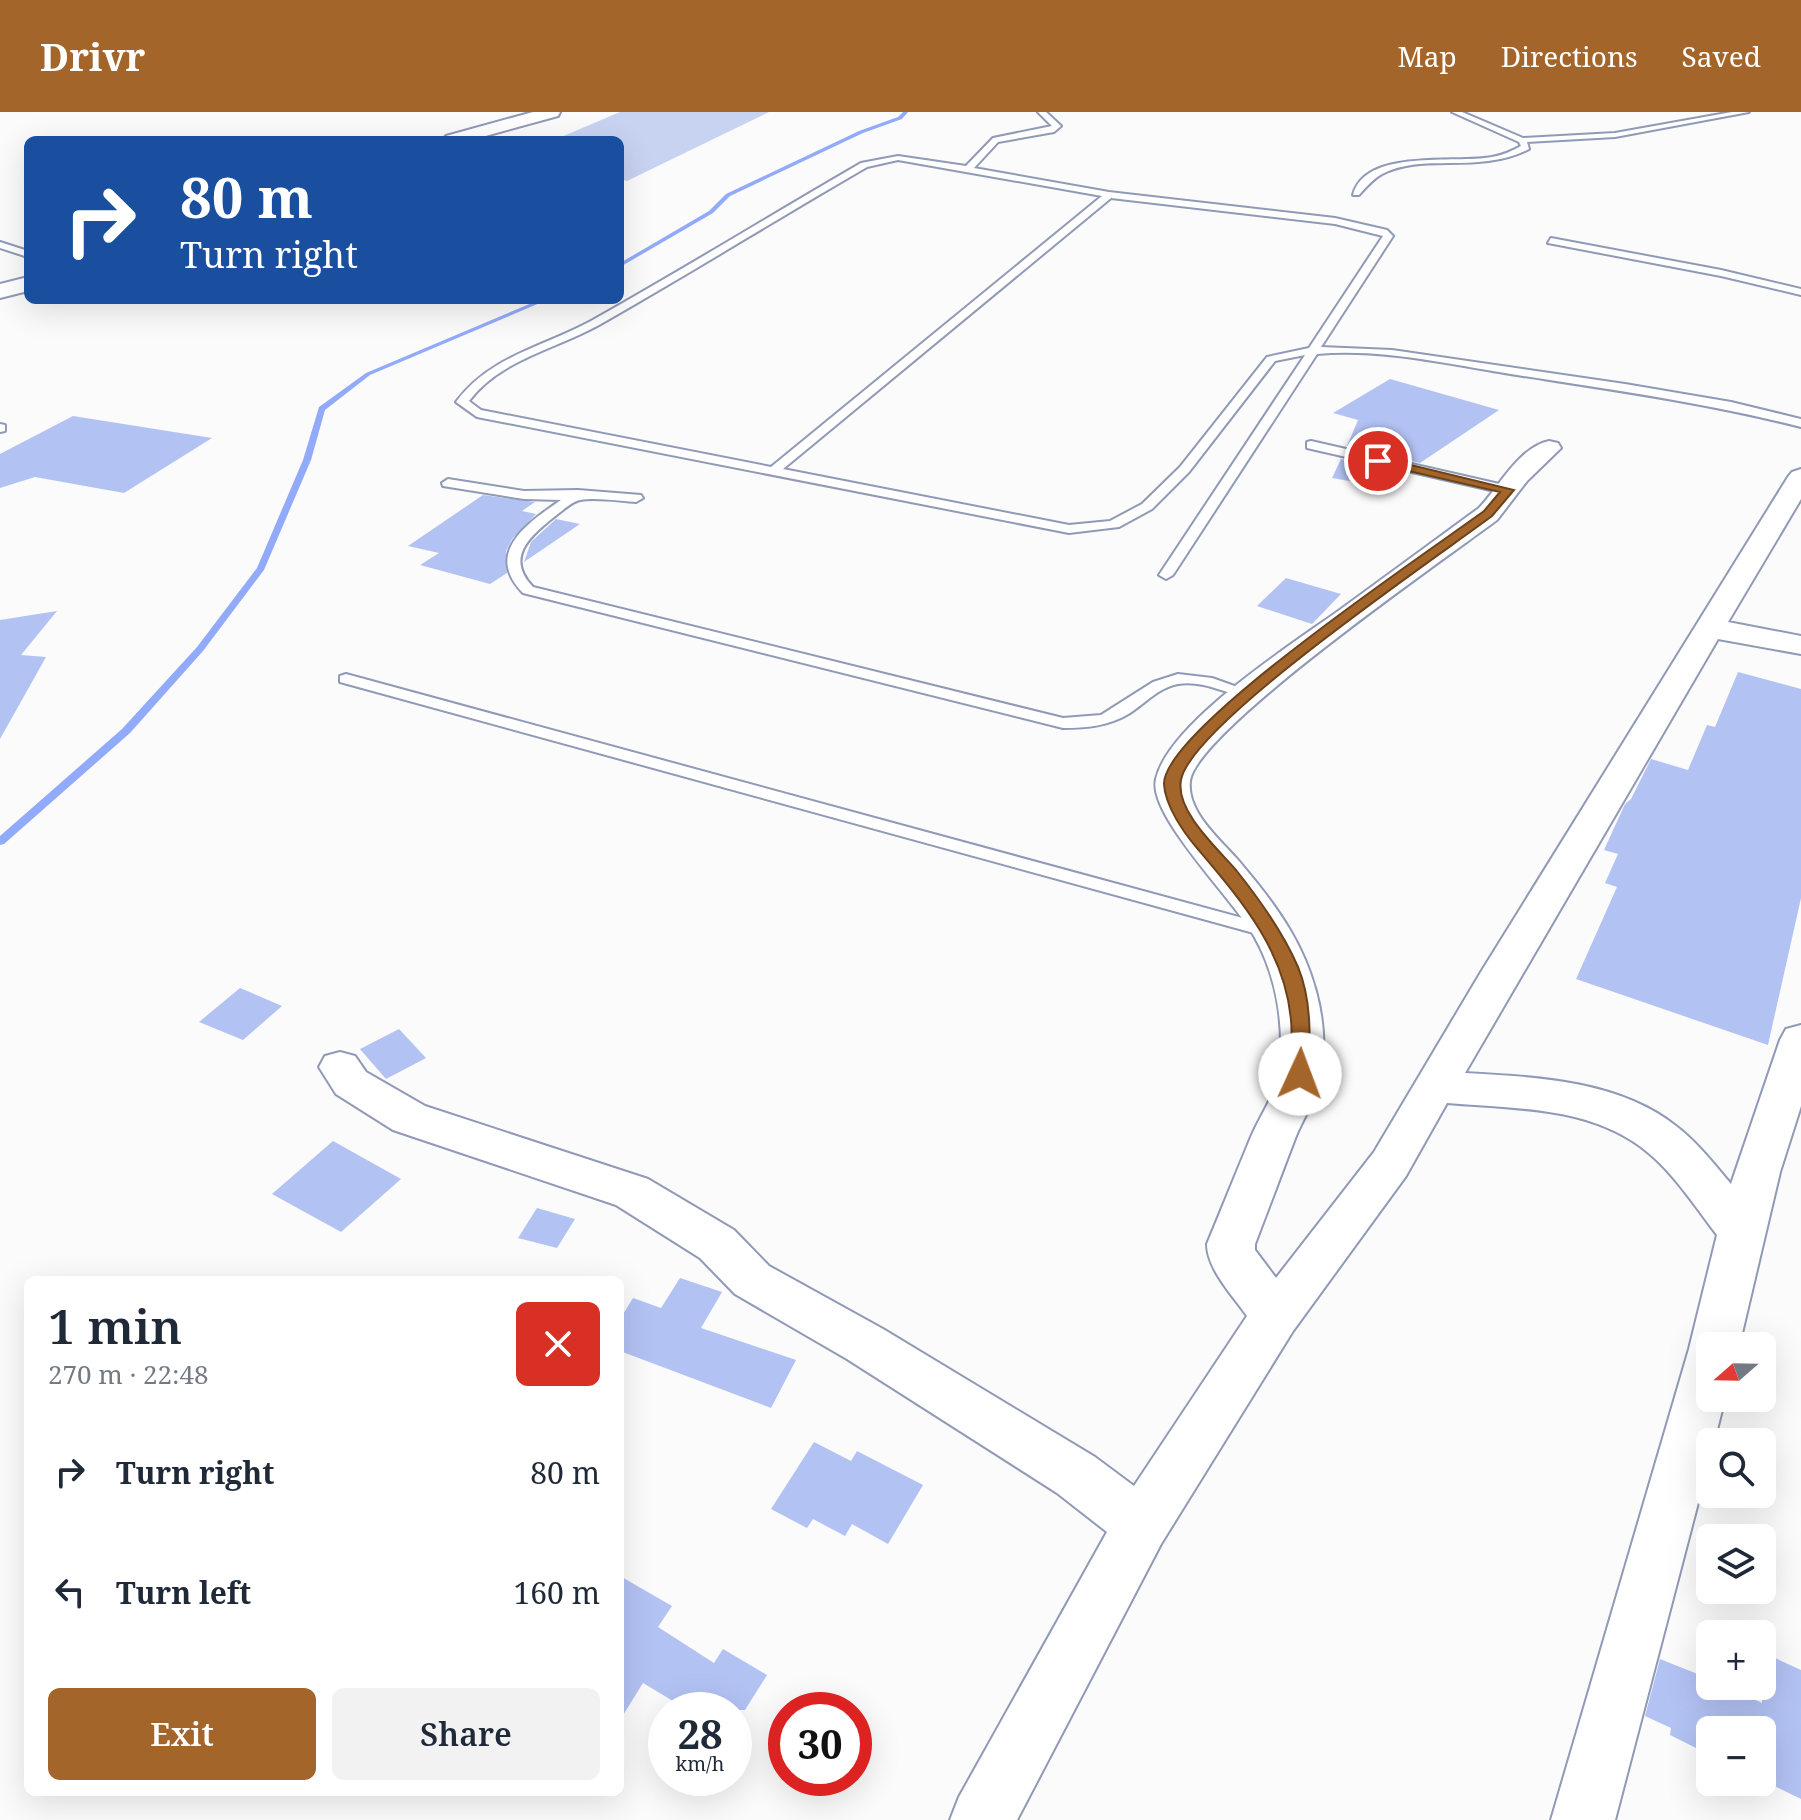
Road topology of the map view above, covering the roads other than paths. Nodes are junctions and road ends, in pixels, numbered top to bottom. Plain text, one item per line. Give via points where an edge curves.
1 (548, 112) edge
2 (1042, 112) edge
3 (1456, 112) edge
4 (1745, 112) edge
5 (466, 136) edge
6 (1522, 140) junction
7 (967, 169) junction
8 (1356, 193) dead end
9 (1109, 195) junction
10 (1551, 241) dead end
11 (0, 245) edge
12 (24, 253) edge
13 (24, 285) edge
14 (0, 291) edge
15 (1801, 292) edge
16 (1316, 349) junction
17 (1801, 423) edge
18 (1311, 445) dead end
19 (1549, 448) dead end
20 (772, 472) junction
21 (1801, 477) edge
22 (448, 483) dead end
23 (1508, 490) junction
24 (578, 494) junction
25 (636, 498) dead end
26 (1166, 575) dead end
27 (1709, 628) junction
28 (1801, 645) edge
29 (346, 679) dead end
30 (1246, 693) junction
31 (1272, 932) junction
32 (1801, 1040) edge
33 (340, 1067) dead end
34 (1435, 1086) junction
35 (1743, 1232) junction
36 (1275, 1316) junction
37 (1717, 1332) edge
38 (1696, 1409) edge
39 (1141, 1525) junction
40 (982, 1820) edge
41 (1583, 1820) edge

1 - 5 street
2 - 7 lane via 1057,126 996,140
3 - 6 lane
4 - 6 lane via 1615,135
6 - 8 lane via 1526,147 1514,155 1491,160 1381,170
7 - 9 lane
7 - 20 lane via 898,158 864,165 588,326 521,356 471,388 462,402 477,413
9 - 16 lane via 1335,221 1384,232 1388,236
9 - 20 lane
10 - 15 lane
11 - 12 lane
13 - 14 street
16 - 17 lane via 1437,360 1732,404
16 - 20 lane via 1271,359 1158,500 1106,527 1069,529
16 - 26 lane
18 - 23 lane
19 - 23 street
21 - 27 street
22 - 24 lane via 524,495
23 - 30 street via 1488,514
24 - 25 lane
24 - 30 lane via 542,519 518,545 513,571 528,590 1063,723 1108,718 1157,686 1181,679
27 - 28 street
27 - 34 street
29 - 31 lane
30 - 31 street via 1180,761 1172,782 1179,809
31 - 36 street via 1290,970 1301,1020 1299,1081 1231,1254
32 - 35 street
33 - 39 street via 351,1083 409,1118 632,1192 717,1244 752,1280 1076,1475
34 - 35 street via 1603,1105 1632,1118 1660,1138
34 - 36 street via 1390,1164
35 - 37 street
36 - 39 street
38 - 41 street
39 - 40 street

